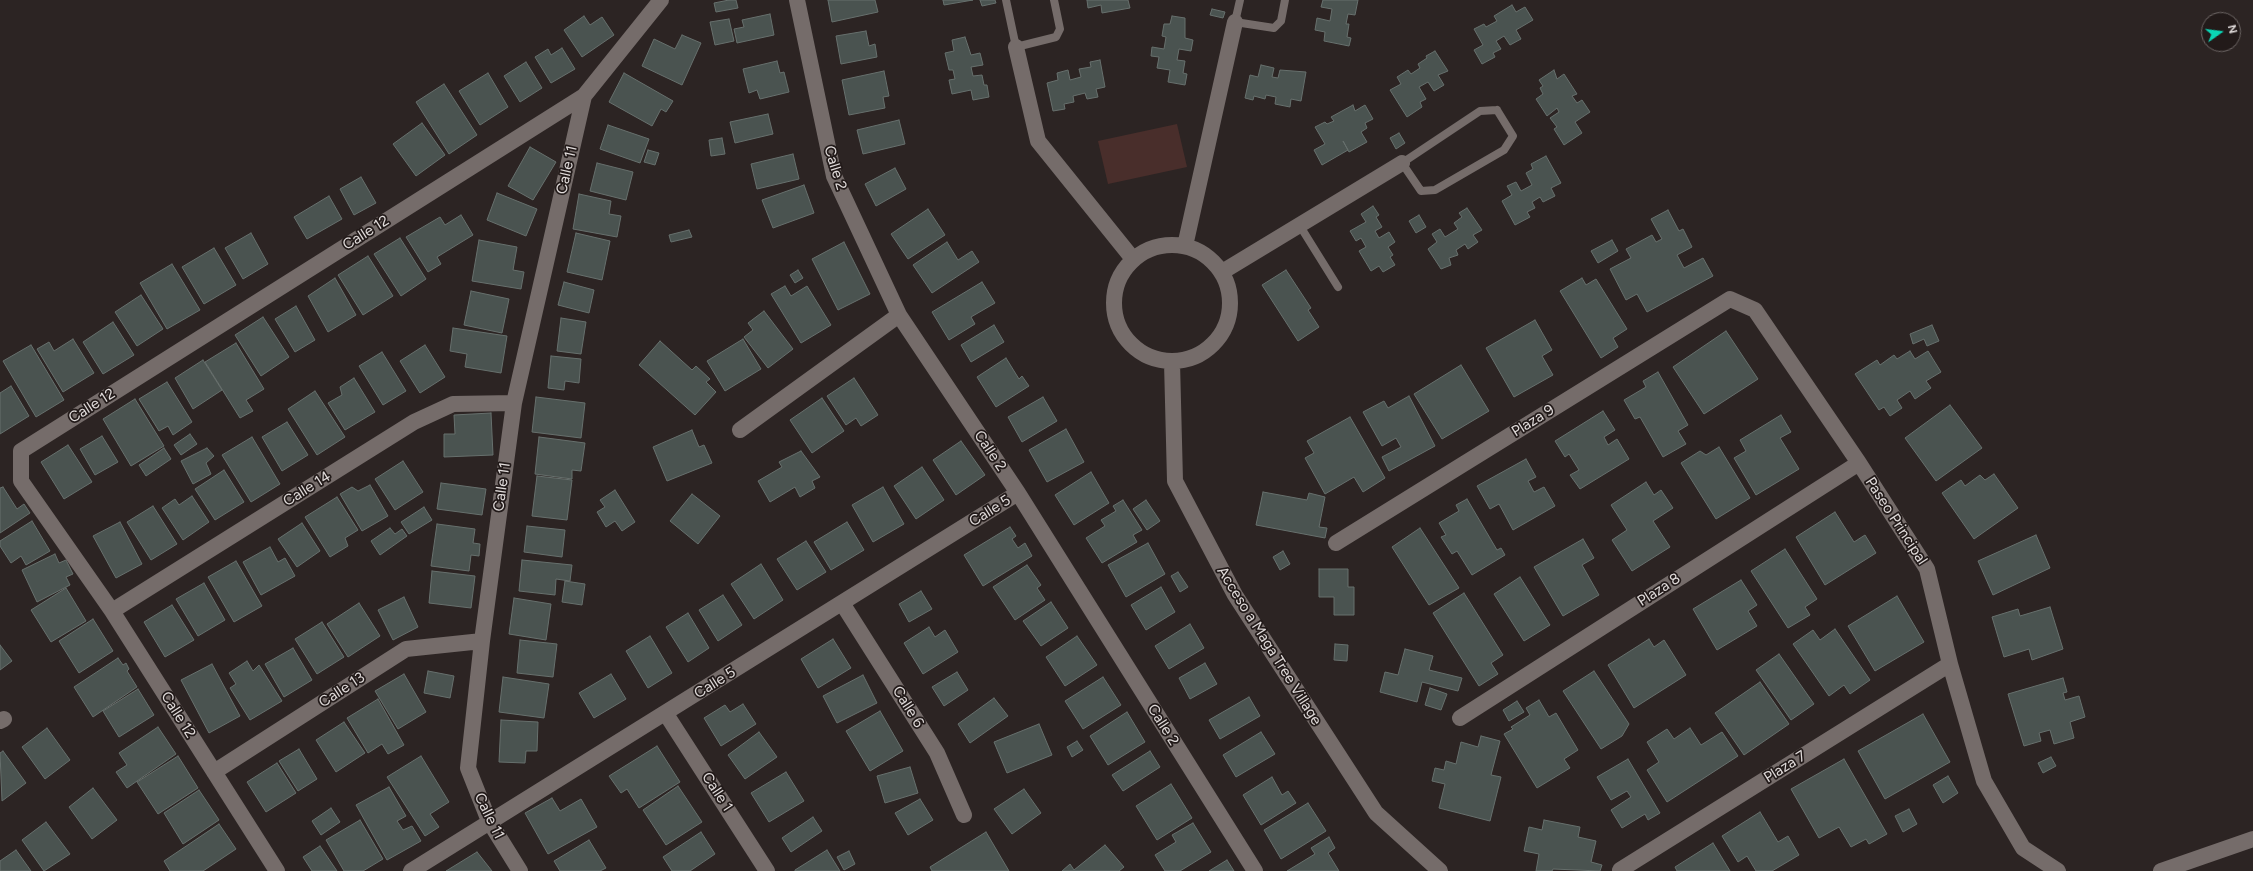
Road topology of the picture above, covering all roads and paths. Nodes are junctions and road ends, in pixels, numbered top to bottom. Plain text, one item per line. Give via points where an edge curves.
1 (661, 0) edge
2 (797, 0) edge
3 (1006, 0) edge
4 (1054, 0) edge
5 (1240, 0) edge
6 (1285, 0) edge
7 (1235, 22) junction
8 (1016, 47) junction
9 (584, 96) junction
10 (1402, 163) junction
11 (1300, 226) junction
12 (1185, 246) junction
13 (1133, 259) junction
14 (1222, 272) junction
15 (1338, 287) dead end
16 (1730, 299) joint
17 (899, 315) junction
18 (1172, 362) junction
19 (514, 403) junction
20 (740, 430) dead end
21 (1859, 463) junction
22 (1018, 493) junction
23 (1336, 543) dead end
24 (842, 603) junction
25 (112, 611) junction
26 (482, 641) junction
27 (1950, 664) junction
28 (666, 714) junction
29 (1460, 718) dead end
30 (214, 772) junction
31 (964, 815) dead end
32 (489, 822) junction
33 (2253, 839) edge
34 (1620, 870) edge
35 (277, 871) edge
36 (411, 871) edge
37 (520, 871) edge
38 (767, 871) edge
39 (1255, 871) edge
40 (1440, 871) edge
41 (2058, 871) edge
42 (2161, 871) edge

1 - 9 street
2 - 17 street, Calle 2 via 834,176
3 - 8 lane
4 - 8 lane via 1060,29 1056,37
5 - 7 lane
6 - 7 lane via 1281,21 1274,28
7 - 12 street
8 - 13 street via 1038,141
9 - 19 street, Calle 11
9 - 25 street, Calle 12 via 21,451 21,481
10 - 10 lane via 1480,111 1497,110 1513,136 1504,150 1436,190 1421,191
10 - 11 street
11 - 14 street
11 - 15 lane
12 - 13 street via 1167,244 1149,249
12 - 14 street via 1206,256
13 - 18 street via 1121,275 1115,294 1115,314 1122,333 1135,348 1152,358
14 - 18 street via 1229,288 1231,306 1227,324 1219,339 1206,352 1190,359
16 - 21 street, Paseo Principal via 1755,310
16 - 23 street, Plaza 9
17 - 20 street
17 - 22 street, Calle 2
18 - 40 street, Acceso a Maga Tree Village via 1175,481 1235,595 1376,814
19 - 25 street, Calle 14 via 453,404 414,422
19 - 26 street, Calle 11
21 - 27 street, Paseo Principal via 1927,569
21 - 29 street, Plaza 8
22 - 24 street, Calle 5
22 - 39 street, Calle 2
24 - 28 street, Calle 5
24 - 31 street, Calle 6 via 937,753
25 - 30 street, Calle 12
26 - 30 street, Calle 13 via 406,649
26 - 32 street, Calle 11 via 468,768
27 - 34 street, Plaza 7
27 - 41 street, Paseo Principal via 1984,781 2023,848
28 - 32 street, Calle 5
28 - 38 street, Calle 1
30 - 35 street, Calle 12
32 - 36 street, Calle 5
32 - 37 street, Calle 11
33 - 42 street

